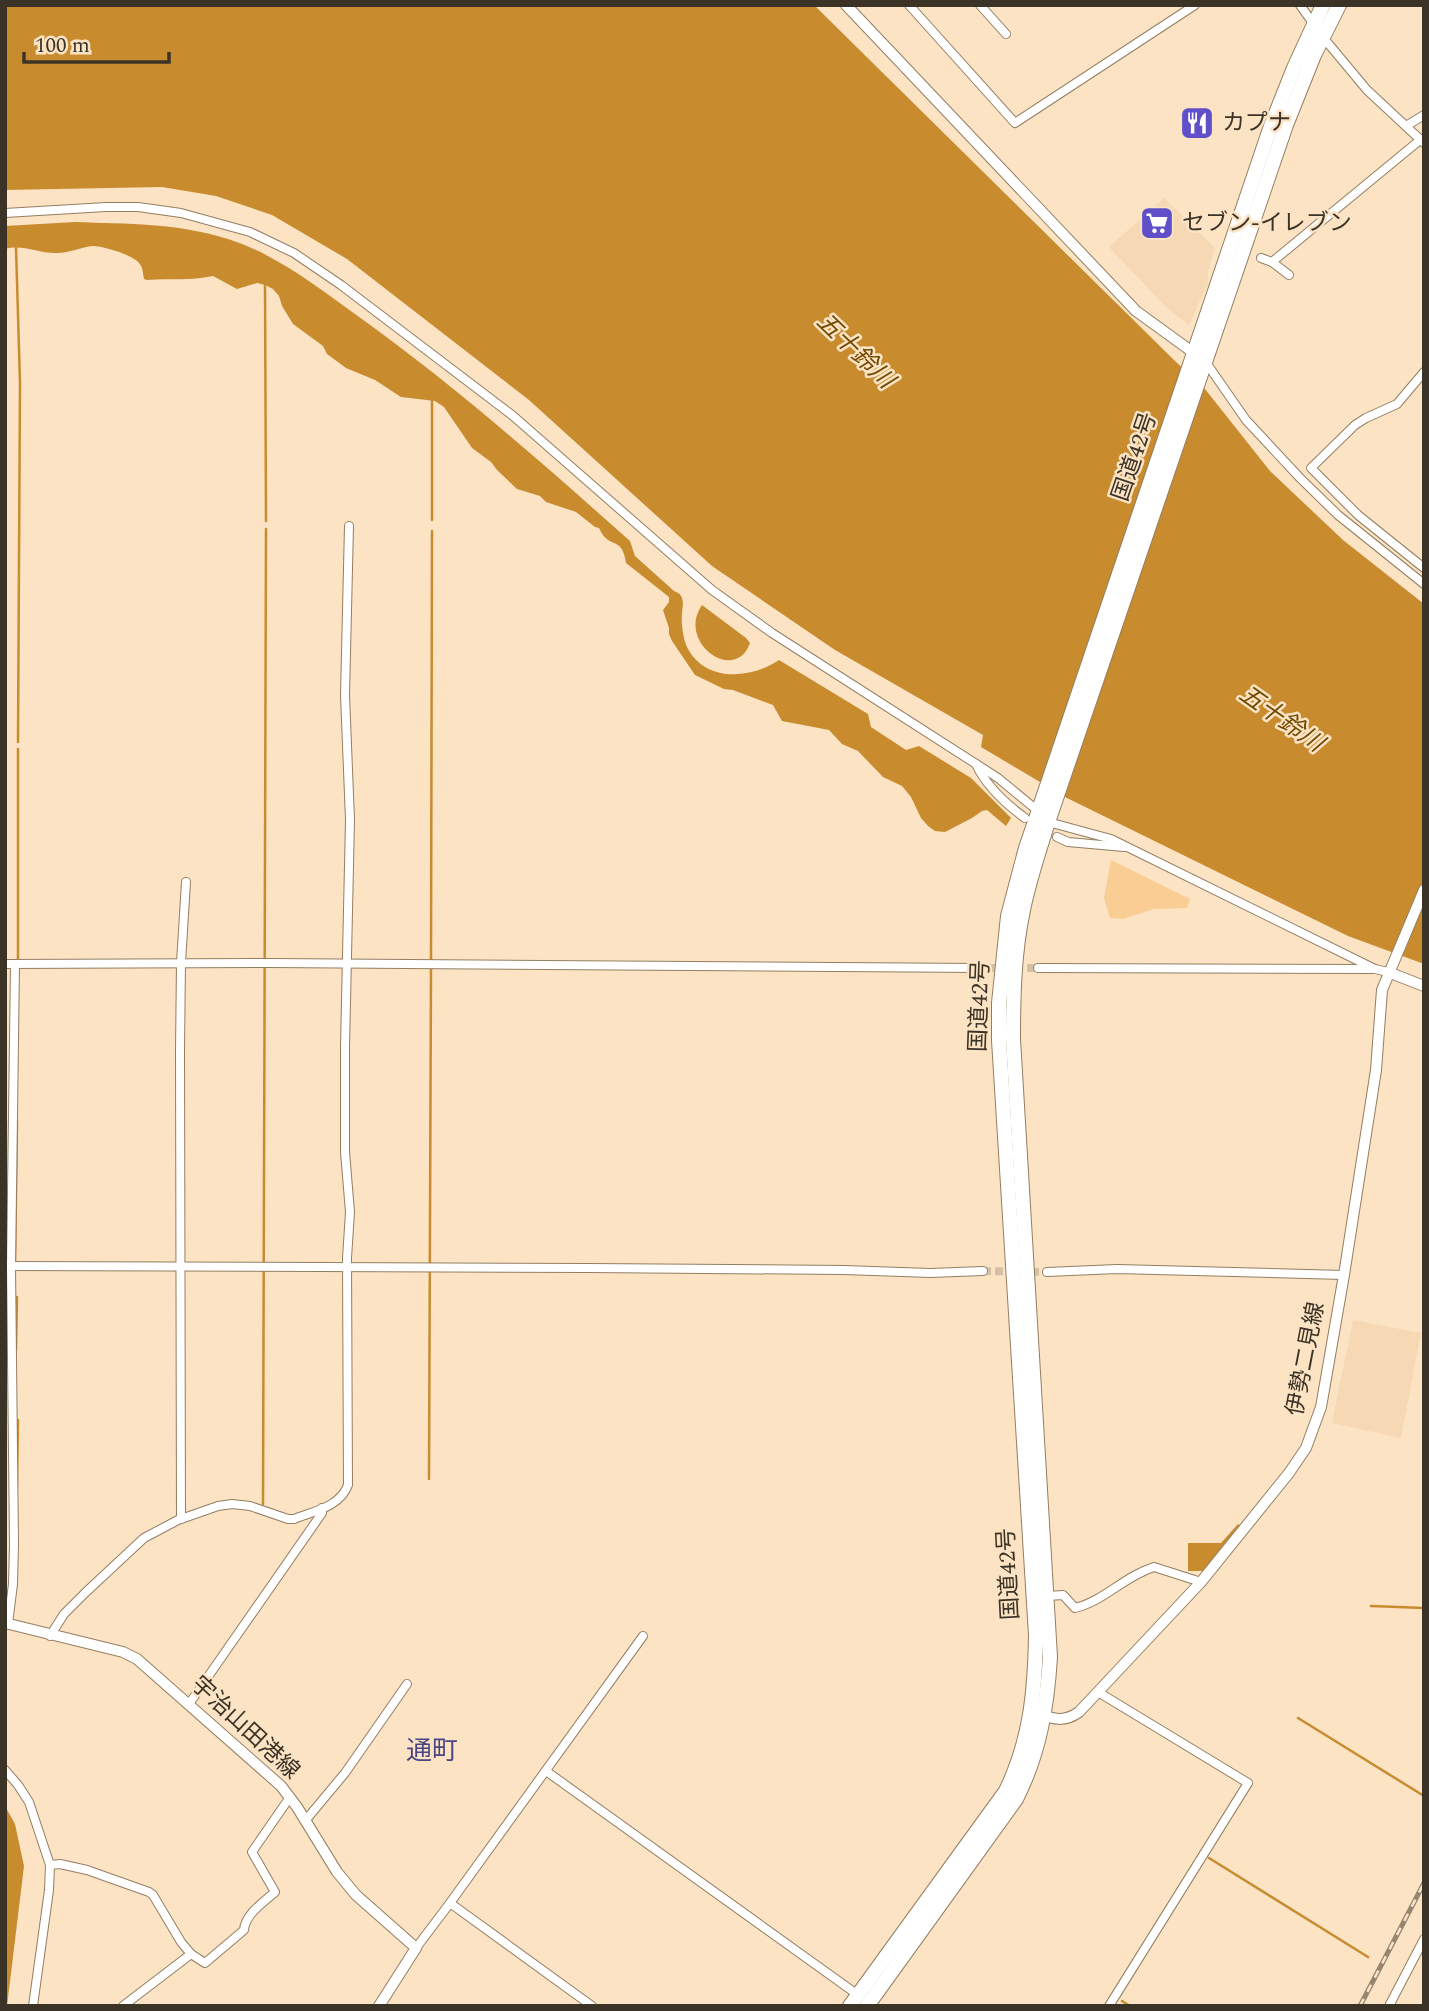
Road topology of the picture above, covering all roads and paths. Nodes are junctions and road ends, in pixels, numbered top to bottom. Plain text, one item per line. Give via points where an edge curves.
1 (846, 5) edge
2 (909, 5) edge
3 (980, 5) edge
4 (1195, 5) edge
5 (1300, 5) edge
6 (1323, 5) edge
7 (1339, 5) edge
8 (1314, 25) junction
9 (1006, 34) dead end
10 (1323, 37) junction
11 (1424, 115) edge
12 (1406, 126) junction
13 (1422, 141) edge
14 (5, 212) edge
15 (1261, 258) dead end
16 (1272, 262) junction
17 (1289, 275) dead end
18 (1198, 363) junction
19 (1424, 372) edge
20 (349, 526) dead end
21 (1424, 568) edge
22 (1424, 584) edge
23 (975, 762) junction
24 (1046, 809) junction
25 (1025, 818) dead end
26 (1057, 837) dead end
27 (1127, 847) junction
28 (186, 882) dead end
29 (1424, 890) edge
30 (181, 963) junction
31 (5, 964) edge
32 (15, 964) junction
33 (348, 964) junction
34 (979, 968) tunnel mouth
35 (1038, 968) tunnel mouth
36 (1375, 969) junction
37 (1388, 972) junction
38 (1424, 986) edge
39 (8, 1266) edge
40 (181, 1267) junction
41 (347, 1268) junction
42 (983, 1271) tunnel mouth
43 (1047, 1272) tunnel mouth
44 (1344, 1275) junction
45 (322, 1508) junction
46 (181, 1519) junction
47 (10, 1544) edge
48 (1201, 1583) junction
49 (1047, 1596) junction
50 (7, 1623) edge
51 (50, 1635) junction
52 (643, 1636) dead end
53 (407, 1684) dead end
54 (1098, 1692) junction
55 (189, 1704) junction
56 (1038, 1713) junction
57 (5, 1770) edge
58 (546, 1770) junction
59 (290, 1797) junction
60 (305, 1821) junction
61 (50, 1865) junction
62 (450, 1903) junction
63 (1424, 1939) edge
64 (416, 1948) junction
65 (191, 1954) junction
66 (859, 2002) edge
67 (33, 2006) edge
68 (123, 2006) edge
69 (379, 2006) edge
70 (592, 2006) edge
71 (1109, 2006) edge
72 (1389, 2006) edge

1 - 18 main road via 1136,311
2 - 4 street via 1015,123
3 - 9 street
5 - 8 street
6 - 8 highway, 国道42号
7 - 10 highway, 国道42号
8 - 10 street
8 - 18 highway, 国道42号 via 1271,126
10 - 12 street via 1367,90
10 - 18 highway, 国道42号
11 - 12 street
12 - 13 street
13 - 16 street
14 - 23 street via 138,207 181,213 250,232 294,253 512,415 712,590 772,634
15 - 16 street
16 - 17 street
18 - 22 street via 1300,478
18 - 24 highway, 国道42号
19 - 21 street via 1396,404 1355,425 1311,468 1358,515
20 - 33 street via 345,695 350,820
23 - 24 street
23 - 25 street via 1003,799
24 - 27 street
24 - 49 highway, 国道42号 via 1022,912 1013,1039
24 - 56 highway, 国道42号 via 1026,848 1008,916 999,1003
26 - 27 street
27 - 36 street
28 - 30 street
29 - 37 main road, 伊勢二見線
30 - 32 street
30 - 33 street
30 - 40 street
31 - 32 street
32 - 39 street
33 - 34 street
33 - 41 street
35 - 36 street
36 - 37 street
37 - 38 main road
37 - 44 main road, 伊勢二見線
39 - 40 street
39 - 47 street
40 - 41 street
40 - 46 street
41 - 42 street
41 - 45 street via 348,1485 342,1497
43 - 44 street via 1117,1269
44 - 48 main road, 伊勢二見線 via 1321,1406 1306,1448
45 - 46 street via 288,1519 232,1504
45 - 55 street
46 - 51 street via 144,1538 64,1614
47 - 50 street via 13,1584
48 - 49 street via 1154,1567 1079,1607 1063,1595
48 - 54 main road, 伊勢二見線
49 - 56 highway, 国道42号 via 1047,1699
50 - 51 main road, 宇治山田港線
51 - 55 main road, 宇治山田港線 via 130,1654
52 - 58 street
53 - 60 street
54 - 56 main road, 伊勢二見線 via 1072,1717 1059,1720
54 - 71 street via 1248,1783
55 - 59 main road, 宇治山田港線
56 - 66 highway, 国道42号 via 1036,1752 1016,1799
57 - 61 street via 29,1802
58 - 62 street
58 - 66 street
59 - 60 main road, 宇治山田港線
59 - 65 street via 252,1852 275,1892 249,1916 244,1930 205,1962
60 - 64 main road, 宇治山田港線 via 356,1895
61 - 65 street via 87,1870 149,1892
61 - 67 street
62 - 64 street
62 - 70 street
63 - 72 street
64 - 69 main road
65 - 68 street

